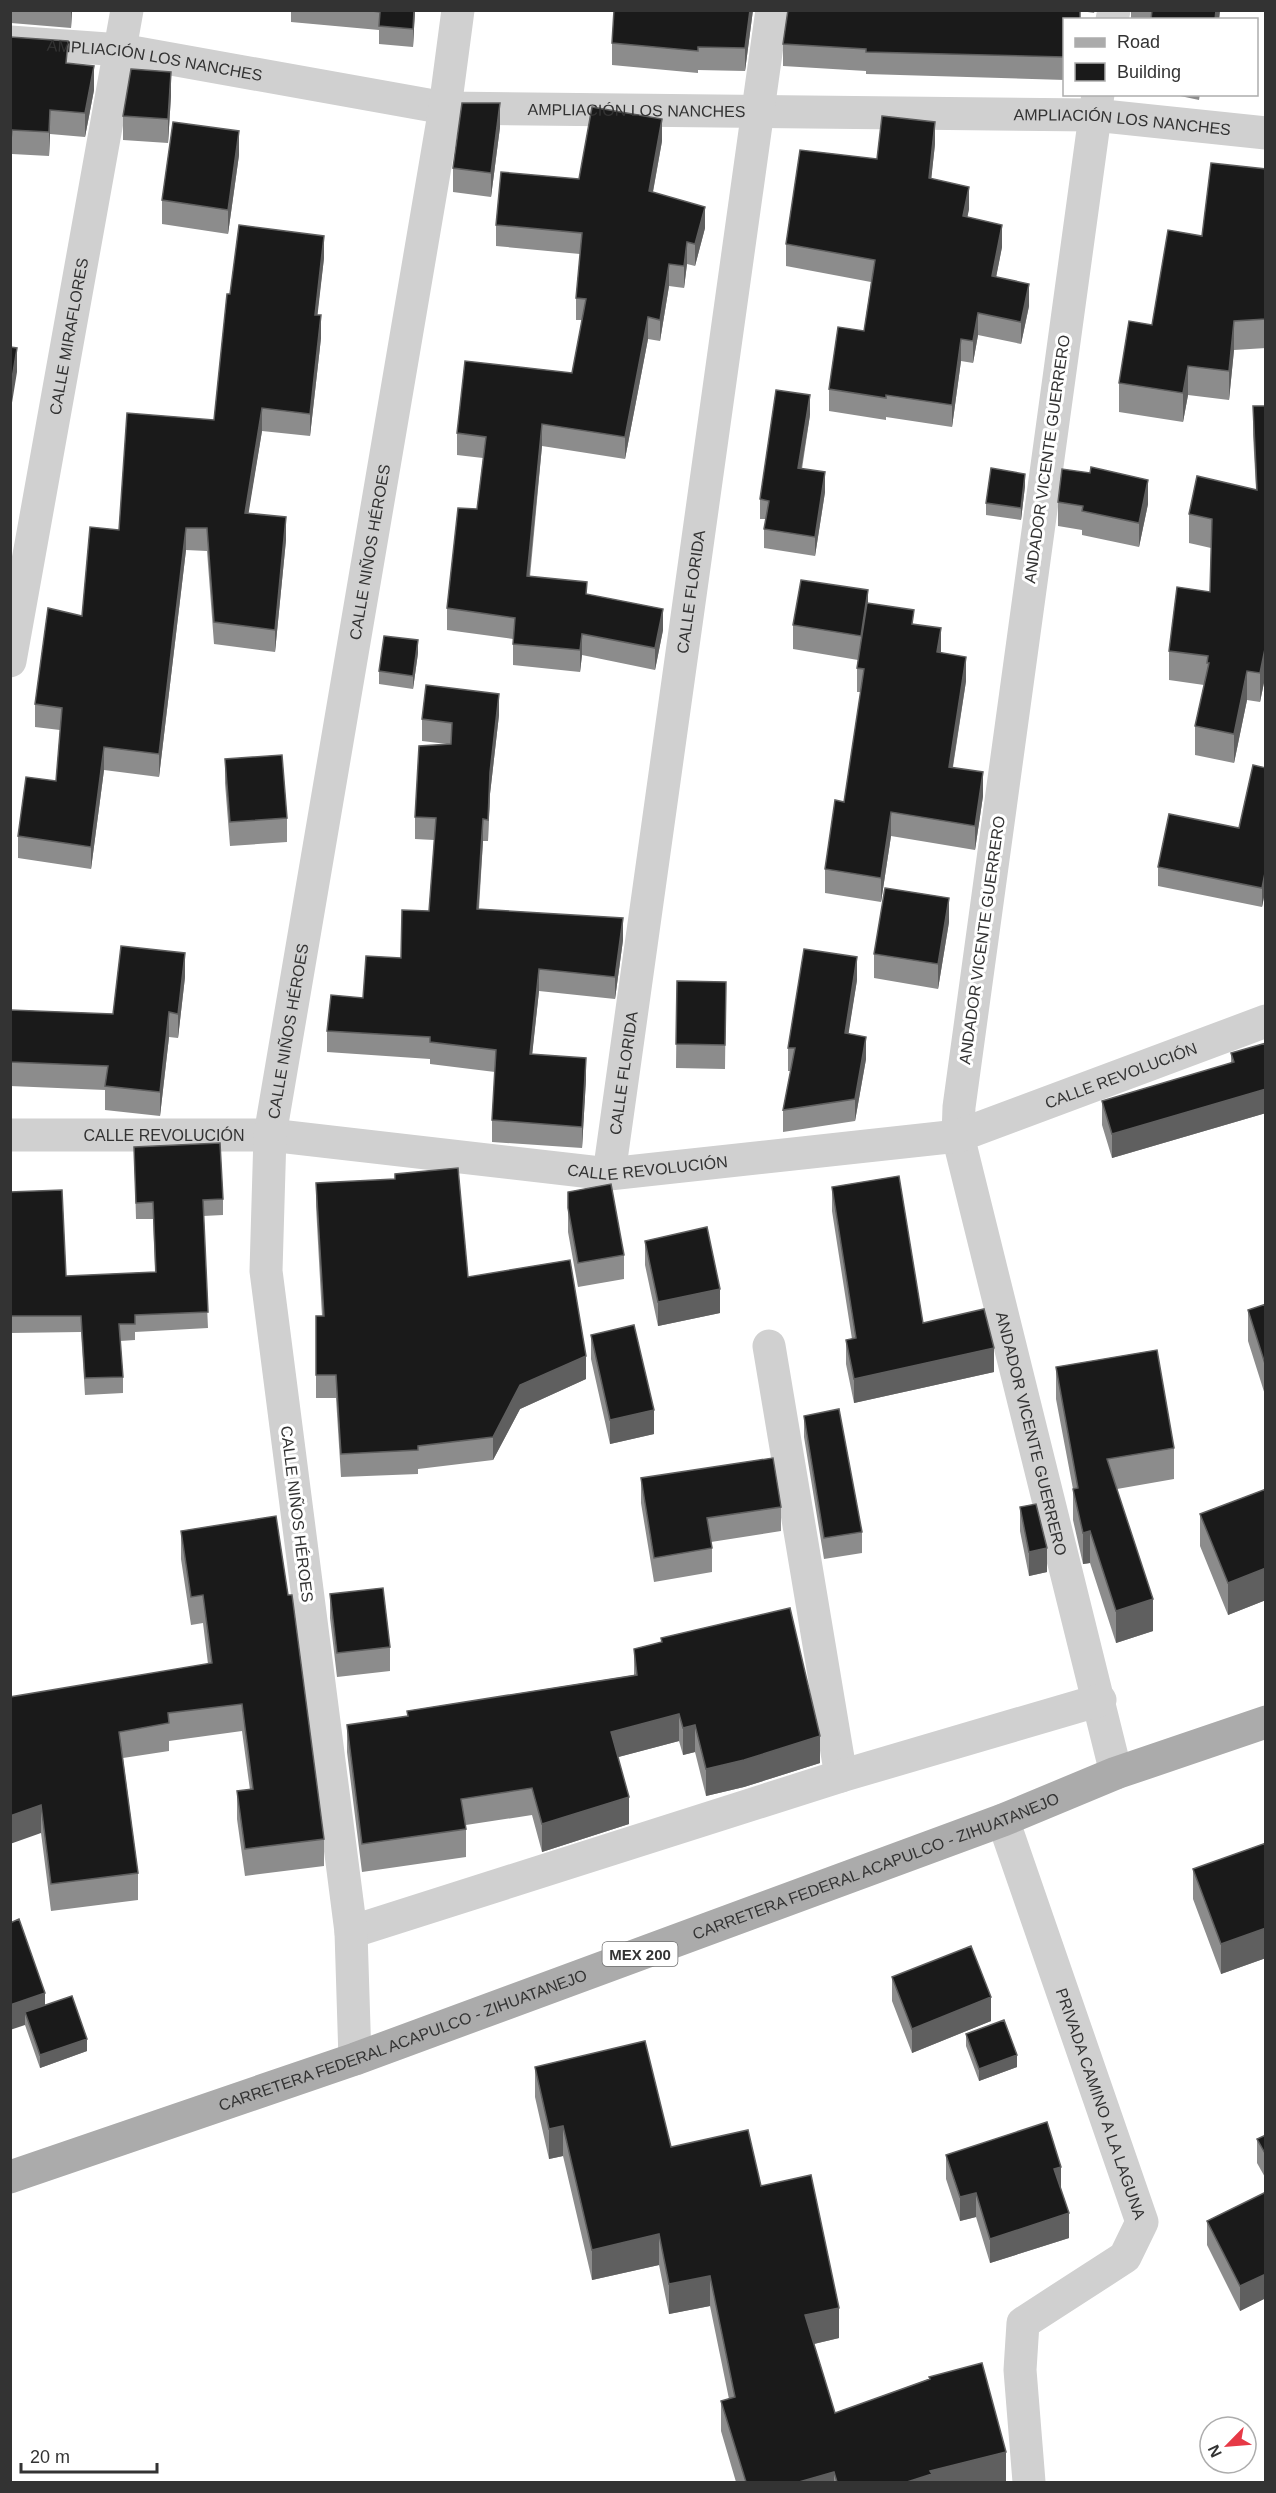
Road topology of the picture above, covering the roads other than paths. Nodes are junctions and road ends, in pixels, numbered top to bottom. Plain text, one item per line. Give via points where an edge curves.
1 (127, 10) edge
2 (458, 10) edge
3 (772, 10) edge
4 (10, 42) edge
5 (120, 50) junction
6 (1096, 105) edge
7 (445, 108) junction
8 (757, 111) junction
9 (1266, 133) edge
10 (10, 661) edge
11 (1266, 1021) edge
12 (10, 1135) edge
13 (270, 1135) junction
14 (958, 1136) junction
15 (609, 1174) junction
16 (769, 1346) dead end
17 (1100, 1700) junction
18 (1266, 1722) edge
19 (1116, 1773) junction
20 (841, 1776) junction
21 (1003, 1820) junction
22 (351, 1932) junction
23 (355, 2059) junction
24 (10, 2177) edge
25 (1029, 2482) edge

1 - 5 street, CALLE MIRAFLORES
2 - 7 street, CALLE NIÑOS HÉROES
3 - 8 street, CALLE FLORIDA
4 - 5 street, AMPLIACIÓN LOS NANCHES
5 - 7 street, AMPLIACIÓN LOS NANCHES
5 - 10 street, CALLE MIRAFLORES
6 - 8 street, AMPLIACIÓN LOS NANCHES
6 - 9 street, AMPLIACIÓN LOS NANCHES
6 - 14 street, ANDADOR VICENTE GUERRERO via 960,1096
7 - 8 street, AMPLIACIÓN LOS NANCHES
7 - 13 street, CALLE NIÑOS HÉROES
8 - 15 street, CALLE FLORIDA
11 - 14 street, CALLE REVOLUCIÓN
12 - 13 street, CALLE REVOLUCIÓN
13 - 15 street, CALLE REVOLUCIÓN
13 - 22 street, CALLE NIÑOS HÉROES via 266,1271
14 - 15 street, CALLE REVOLUCIÓN
14 - 17 street, ANDADOR VICENTE GUERRERO
16 - 20 street
17 - 19 street, ANDADOR VICENTE GUERRERO
17 - 20 street
18 - 19 main road, CARRETERA FEDERAL ACAPULCO - ZIHUATANEJO / MEX 200
19 - 21 main road, CARRETERA FEDERAL ACAPULCO - ZIHUATANEJO / MEX 200
20 - 22 street
21 - 23 main road, CARRETERA FEDERAL ACAPULCO - ZIHUATANEJO / MEX 200
21 - 25 street, PRIVADA CAMINO A LA LAGUNA via 1142,2222 1125,2257 1023,2323 1020,2370
22 - 23 street, CALLE NIÑOS HÉROES
23 - 24 main road, CARRETERA FEDERAL ACAPULCO - ZIHUATANEJO / MEX 200

